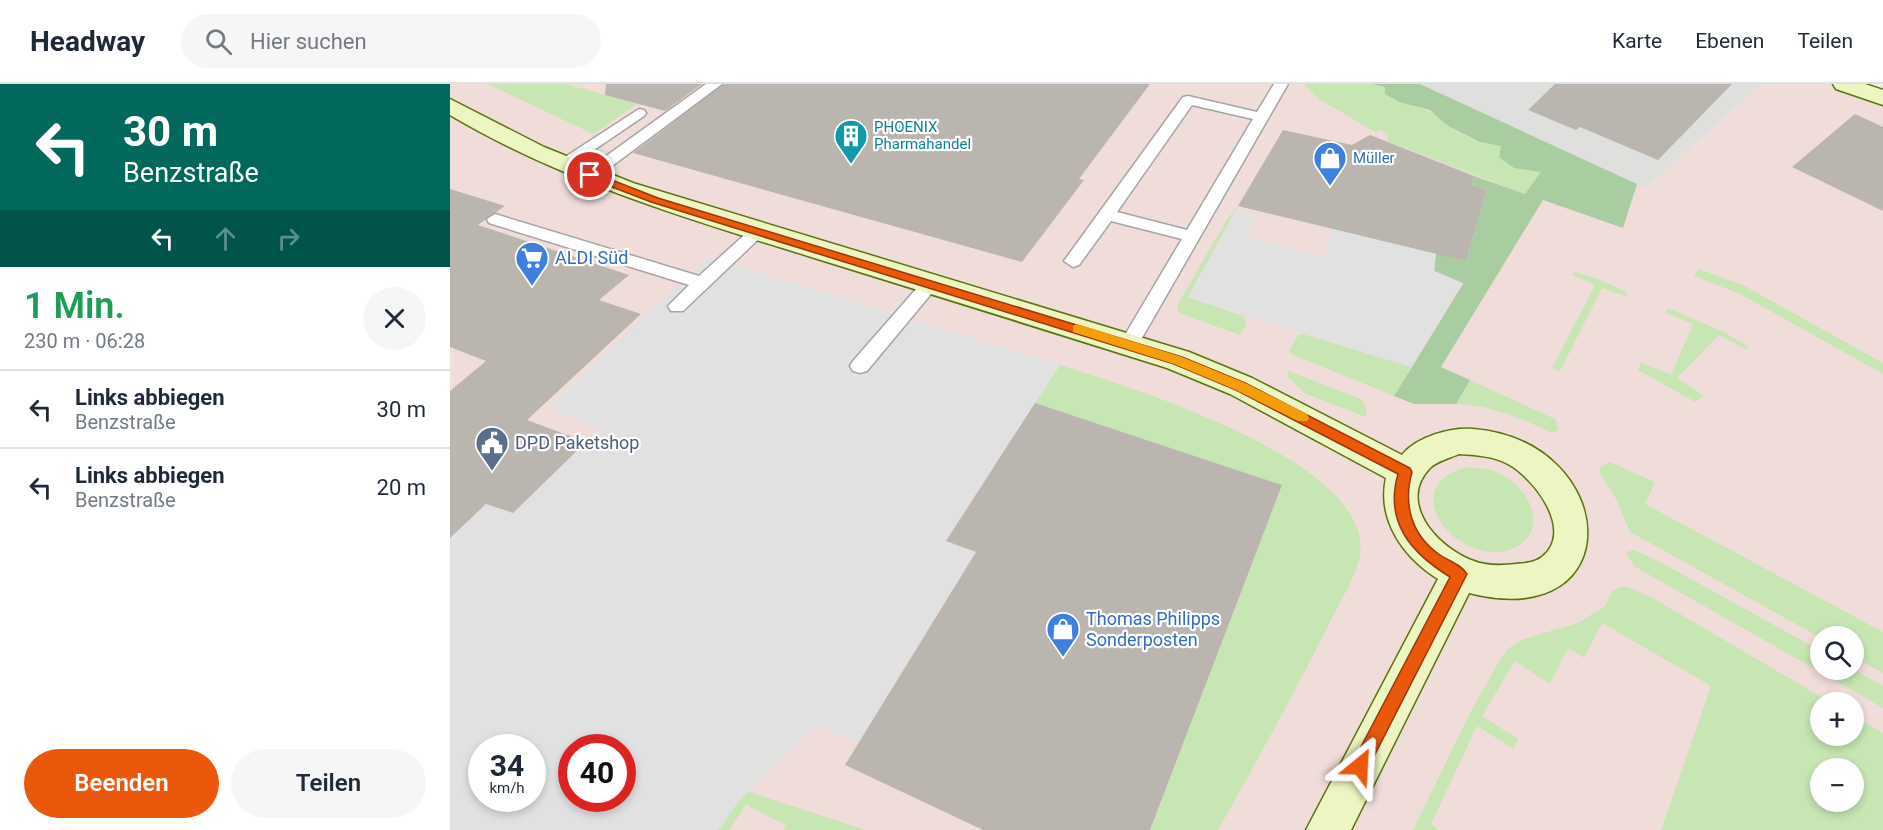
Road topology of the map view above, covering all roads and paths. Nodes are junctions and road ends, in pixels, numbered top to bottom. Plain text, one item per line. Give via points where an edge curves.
1 (715, 84) edge
2 (1281, 84) edge
3 (1844, 84) edge
4 (1883, 98) edge
5 (450, 106) edge
6 (639, 113) dead end
7 (1261, 117) junction
8 (564, 164) junction
9 (590, 175) junction
10 (1107, 214) junction
11 (495, 219) dead end
12 (758, 232) junction
13 (1191, 236) junction
14 (1073, 261) dead end
15 (702, 283) junction
16 (930, 284) junction
17 (677, 306) dead end
18 (1128, 345) junction
19 (860, 366) dead end
20 (1405, 472) junction
21 (1459, 574) junction
22 (1328, 830) edge

1 - 9 lane
2 - 7 lane
3 - 4 street
5 - 8 street via 478,124
6 - 8 lane
7 - 10 lane via 1188,100
7 - 13 lane
8 - 9 street
9 - 12 street via 654,200
10 - 13 lane
10 - 14 lane
11 - 15 lane
12 - 15 lane
12 - 16 street
13 - 18 lane
15 - 17 lane
16 - 18 street
16 - 19 lane
18 - 20 street via 1241,386
20 - 21 street via 1400,492 1402,515 1414,538 1433,558
20 - 21 street via 1417,456 1434,446 1479,441 1526,458 1546,473 1562,494 1571,518 1571,541 1562,561 1543,576 1517,584 1488,584
21 - 22 street

